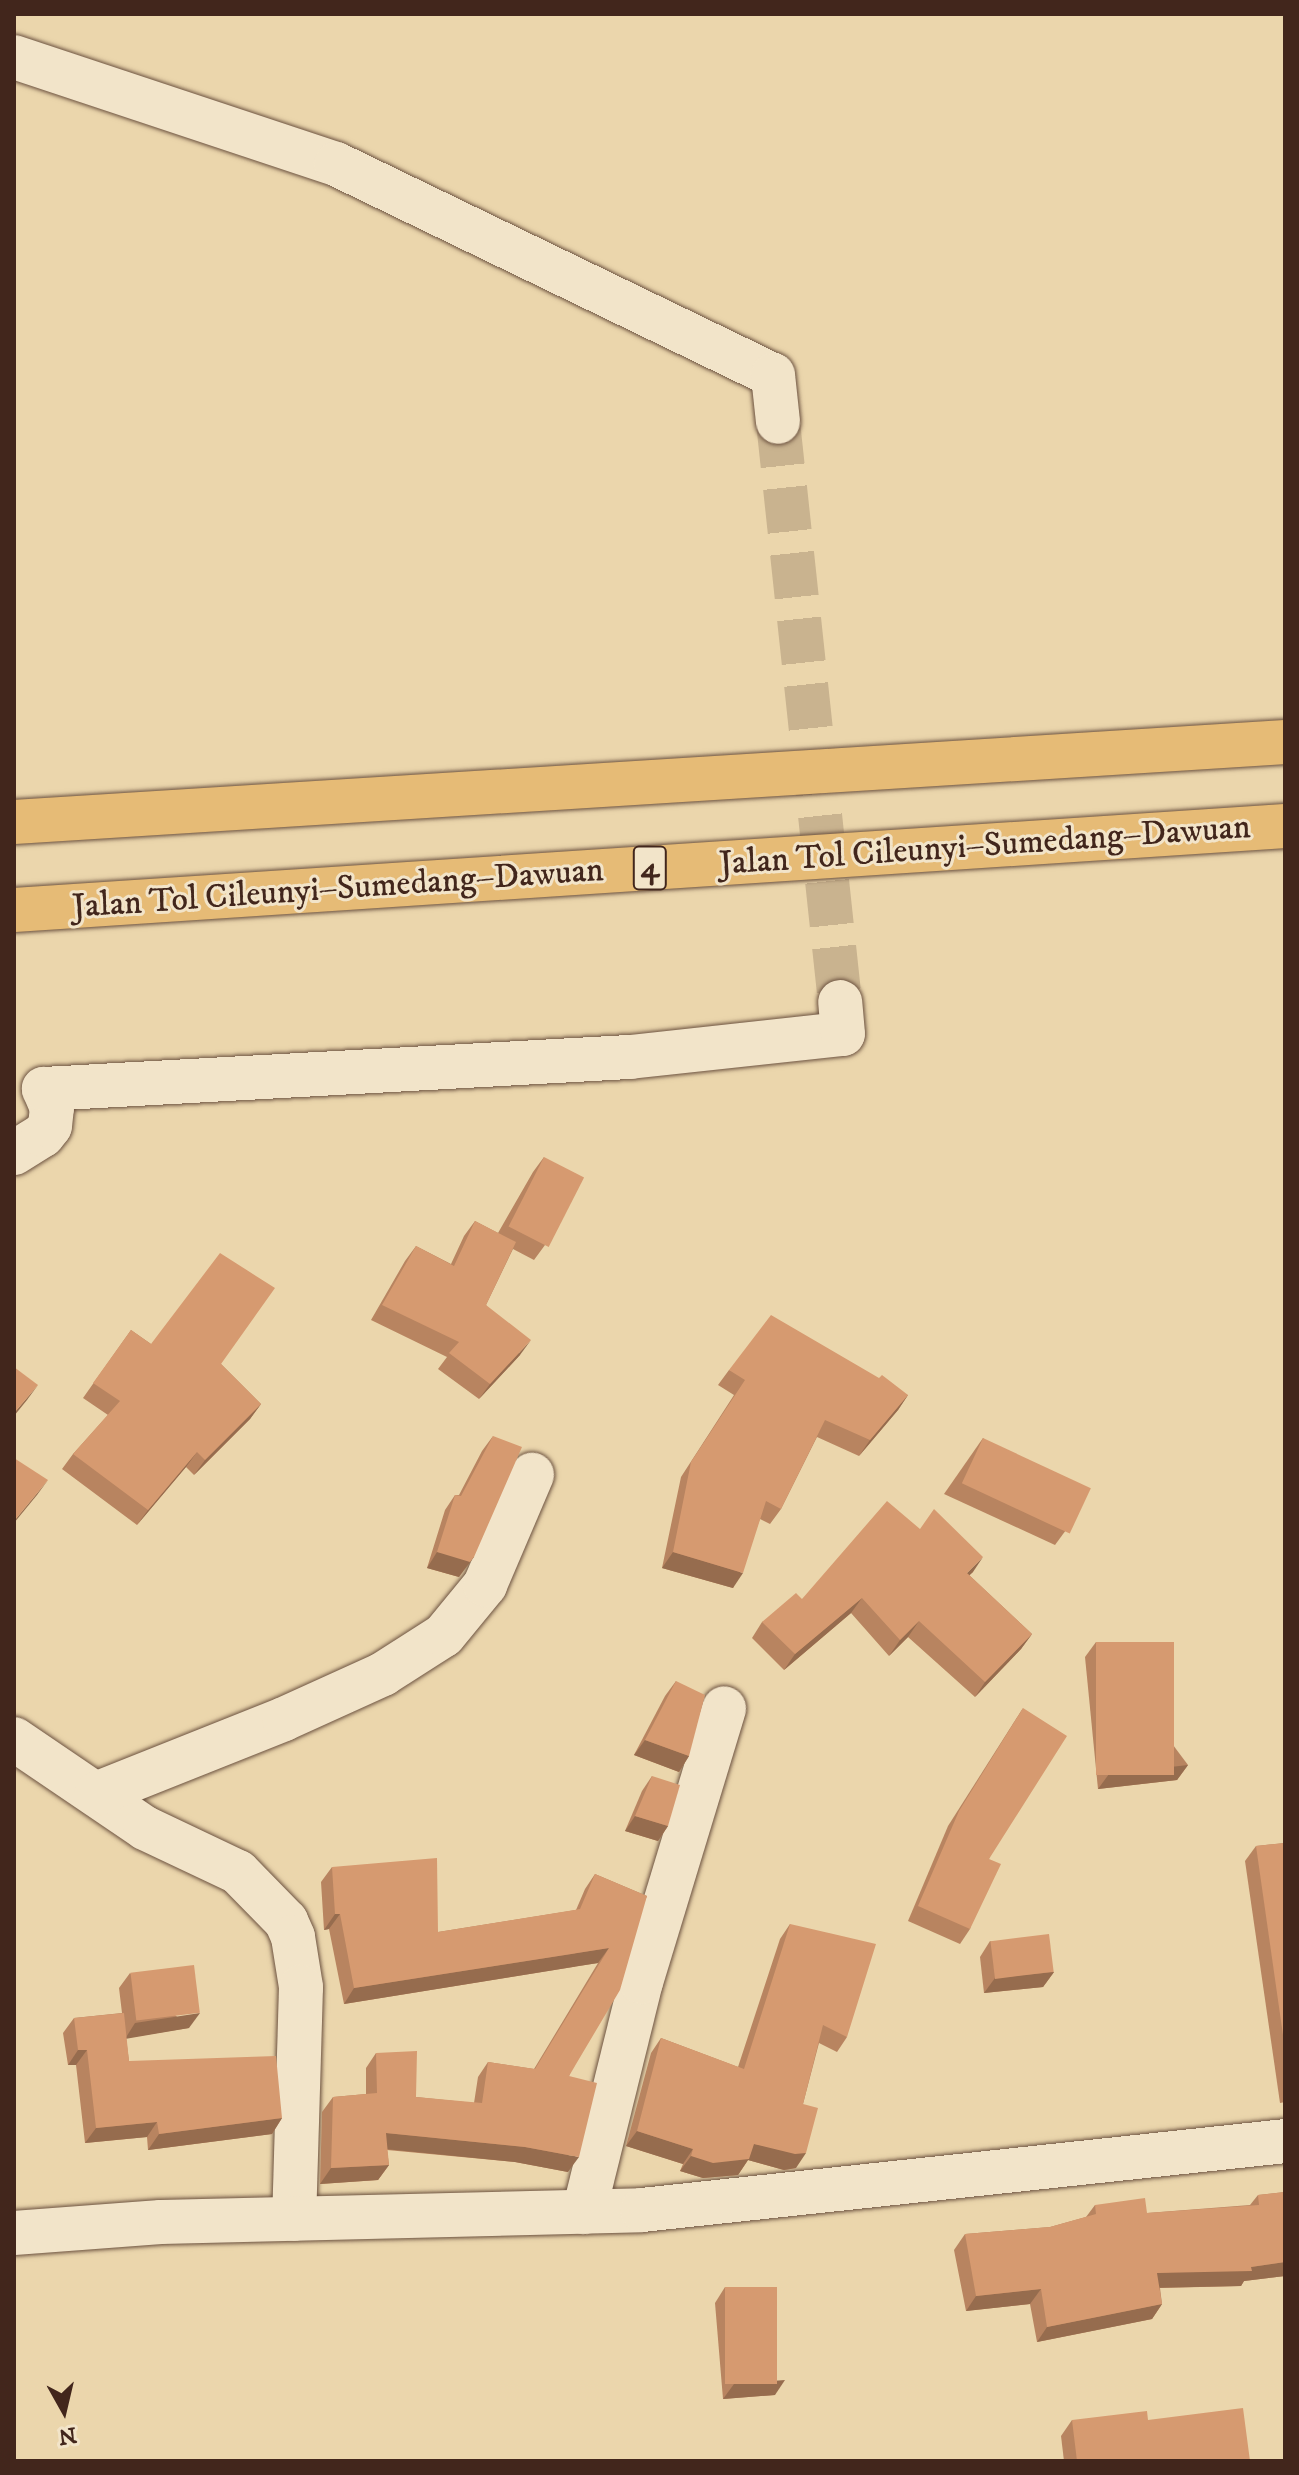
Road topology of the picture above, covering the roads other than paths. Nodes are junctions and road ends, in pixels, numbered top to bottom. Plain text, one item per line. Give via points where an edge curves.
1 (14, 57) edge
2 (778, 422) tunnel mouth
3 (1285, 742) edge
4 (14, 822) edge
5 (1285, 826) edge
6 (14, 910) edge
7 (840, 1002) tunnel mouth
8 (14, 1153) edge
9 (532, 1475) dead end
10 (724, 1708) dead end
11 (14, 1739) edge
12 (96, 1794) junction
13 (1285, 2141) edge
14 (584, 2212) junction
15 (294, 2219) junction
16 (14, 2233) edge

1 - 2 street via 336,164 773,375
3 - 4 highway
5 - 6 highway, Jalan Tol Cileunyi–Sumedang–Dawuan / 4
7 - 8 street via 843,1034 630,1057 44,1089 52,1108 50,1126
9 - 12 street via 485,1585 444,1635 383,1674 298,1713
10 - 14 street via 641,1982
11 - 12 street
12 - 15 street via 145,1828 238,1872 286,1921 301,1987
13 - 14 street
14 - 15 street
15 - 16 street

